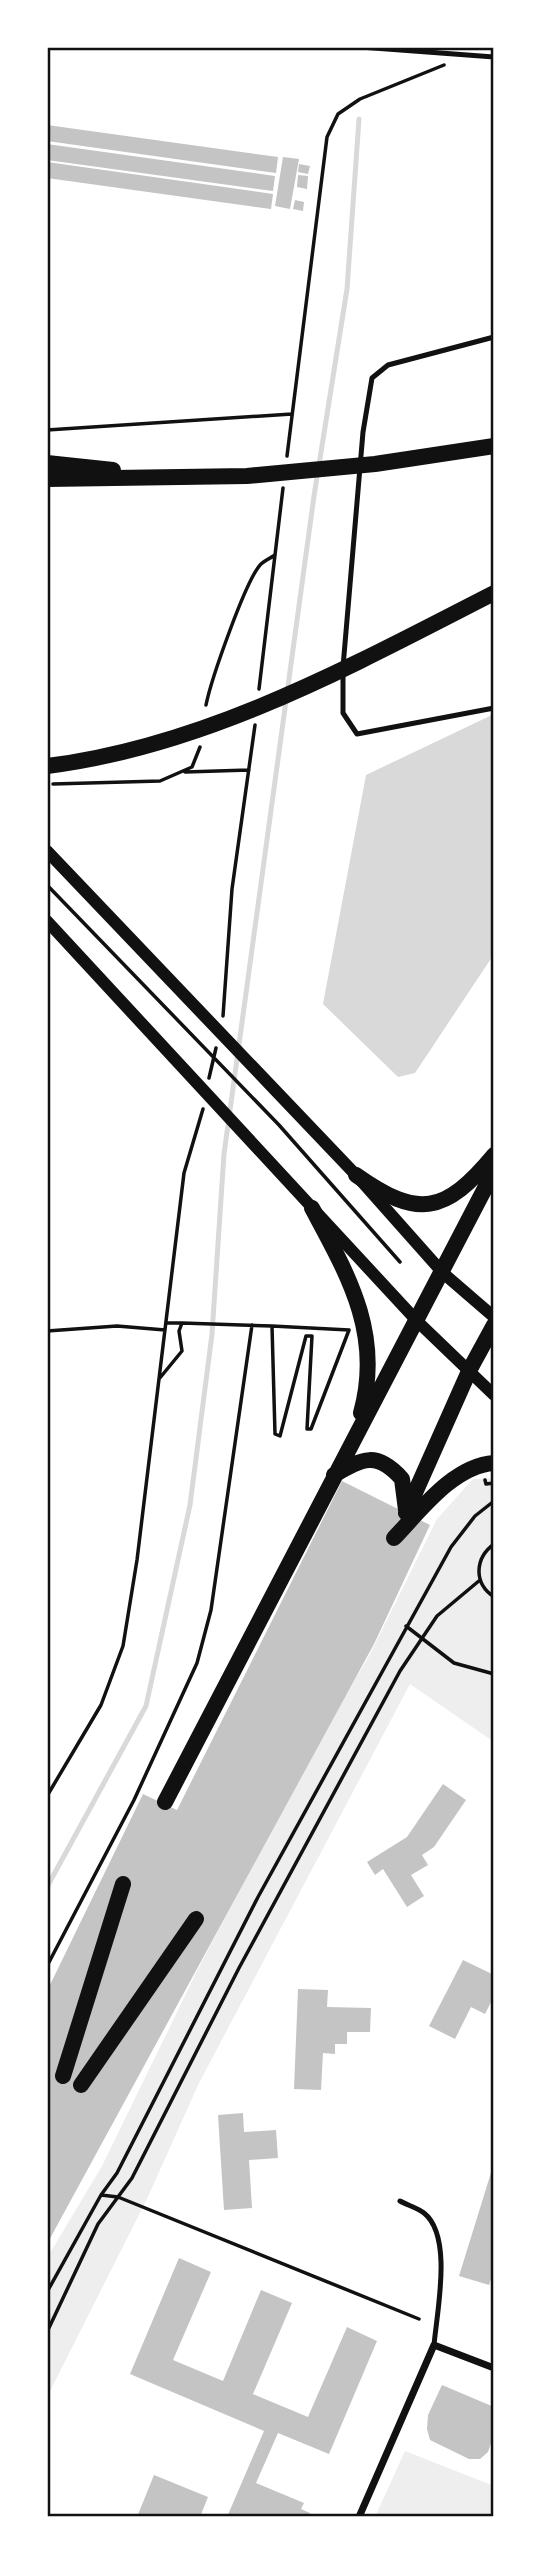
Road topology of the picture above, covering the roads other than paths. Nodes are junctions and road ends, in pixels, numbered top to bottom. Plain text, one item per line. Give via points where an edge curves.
1 (360, 47) edge
2 (494, 57) edge
3 (494, 337) edge
4 (494, 446) edge
5 (47, 463) edge
6 (181, 477) junction
7 (47, 479) edge
8 (494, 593) edge
9 (344, 667) junction
10 (494, 708) edge
11 (47, 766) edge
12 (47, 851) edge
13 (47, 921) edge
14 (494, 1155) edge
15 (494, 1171) edge
16 (356, 1175) junction
17 (312, 1208) junction
18 (443, 1273) junction
19 (494, 1317) edge
20 (417, 1321) junction
21 (494, 1325) edge
22 (470, 1369) junction
23 (494, 1395) edge
24 (355, 1435) junction
25 (494, 1463) edge
26 (334, 1475) junction
27 (394, 1538) dead end
28 (165, 1802) dead end
29 (123, 1884) dead end
30 (195, 1919) dead end
31 (63, 2076) dead end
32 (81, 2085) dead end
33 (400, 2202) dead end
34 (434, 2345) junction
35 (494, 2368) edge
36 (359, 2517) edge

1 - 2 lane
3 - 9 lane via 388,365 372,378 363,432
4 - 6 highway via 375,464
5 - 6 highway
6 - 7 highway
8 - 9 highway
9 - 10 lane via 343,713 357,734
9 - 11 highway via 218,724 119,752
12 - 16 street
13 - 17 street
14 - 16 highway via 452,1196 426,1206 385,1195
15 - 18 highway
16 - 18 street
17 - 20 street
17 - 24 highway via 365,1319 366,1397
18 - 19 street
18 - 20 highway
20 - 22 street
20 - 24 highway
21 - 22 highway
22 - 23 street
22 - 26 highway via 406,1513 402,1479 382,1462 360,1460
24 - 26 highway
25 - 27 highway via 467,1470
26 - 28 highway
29 - 31 highway
30 - 32 highway
33 - 34 lane via 425,2213 438,2232 441,2260
34 - 35 street
34 - 36 street

